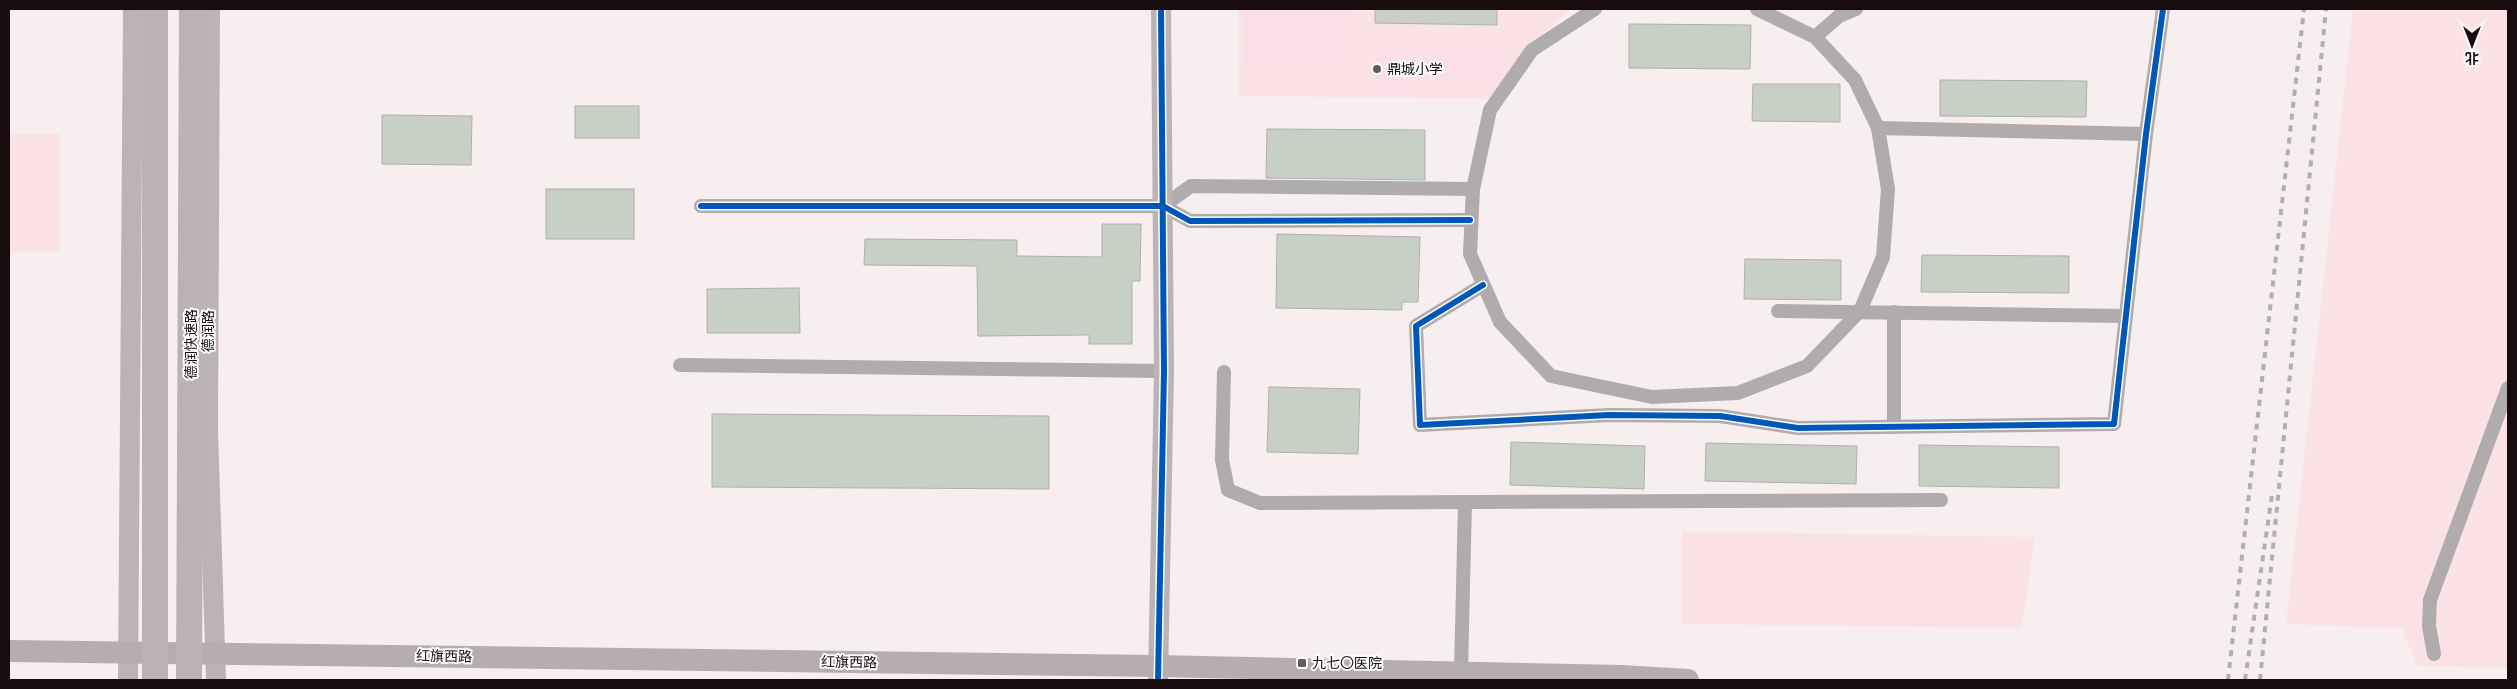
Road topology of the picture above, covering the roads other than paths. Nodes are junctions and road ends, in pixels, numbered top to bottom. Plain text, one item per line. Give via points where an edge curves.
1 (133, 9) edge
2 (155, 9) edge
3 (192, 9) edge
4 (210, 9) edge
5 (1161, 9) edge
6 (1595, 9) edge
7 (1758, 9) edge
8 (1856, 9) edge
9 (2163, 9) edge
10 (1815, 37) junction
11 (1878, 128) junction
12 (2146, 134) junction
13 (1473, 189) junction
14 (701, 206) dead end
15 (1163, 206) junction
16 (1470, 220) junction
17 (1483, 285) junction
18 (1778, 311) dead end
19 (1860, 311) junction
20 (1894, 312) junction
21 (2126, 316) junction
22 (680, 365) dead end
23 (1164, 371) junction
24 (1224, 372) dead end
25 (2508, 388) edge
26 (1652, 397) junction
27 (1653, 416) junction
28 (1894, 427) junction
29 (1941, 500) dead end
30 (1465, 502) junction
31 (9, 651) edge
32 (128, 652) junction
33 (216, 653) junction
34 (2434, 654) dead end
35 (1461, 672) junction
36 (1158, 673) edge
37 (128, 680) edge
38 (155, 680) edge
39 (189, 680) edge
40 (216, 680) edge
41 (1688, 680) edge

1 - 32 main road
2 - 38 highway, bridge
3 - 39 highway, 德润快速路, bridge
4 - 33 main road, 德润路 via 208,430
5 - 15 main road
6 - 13 street via 1532,50 1490,110
7 - 10 street
8 - 10 street via 1839,16
9 - 12 street
10 - 11 street via 1855,80
11 - 12 street
11 - 19 street via 1888,189 1884,257
12 - 21 street
13 - 15 street via 1191,186
13 - 16 street
14 - 15 street
15 - 16 street via 1190,221
15 - 23 main road
16 - 17 street via 1470,254
17 - 26 street via 1500,322 1551,376
17 - 27 street via 1416,326 1420,425 1608,415
18 - 19 street
19 - 20 street
19 - 26 street via 1807,366 1738,393
20 - 21 street
20 - 28 street
21 - 28 street via 2114,424
22 - 23 street
23 - 36 main road
24 - 30 street via 1222,460 1228,490 1260,502
25 - 34 street via 2430,600 2429,626
26 - 27 street
27 - 28 street via 1720,416 1798,428
29 - 30 street
30 - 35 street
31 - 32 main road, 红旗西路
32 - 33 main road, 红旗西路
32 - 37 main road
33 - 36 main road, 红旗西路
33 - 40 main road, 德润路
35 - 36 main road, 红旗西路
35 - 41 main road, 红旗西路

